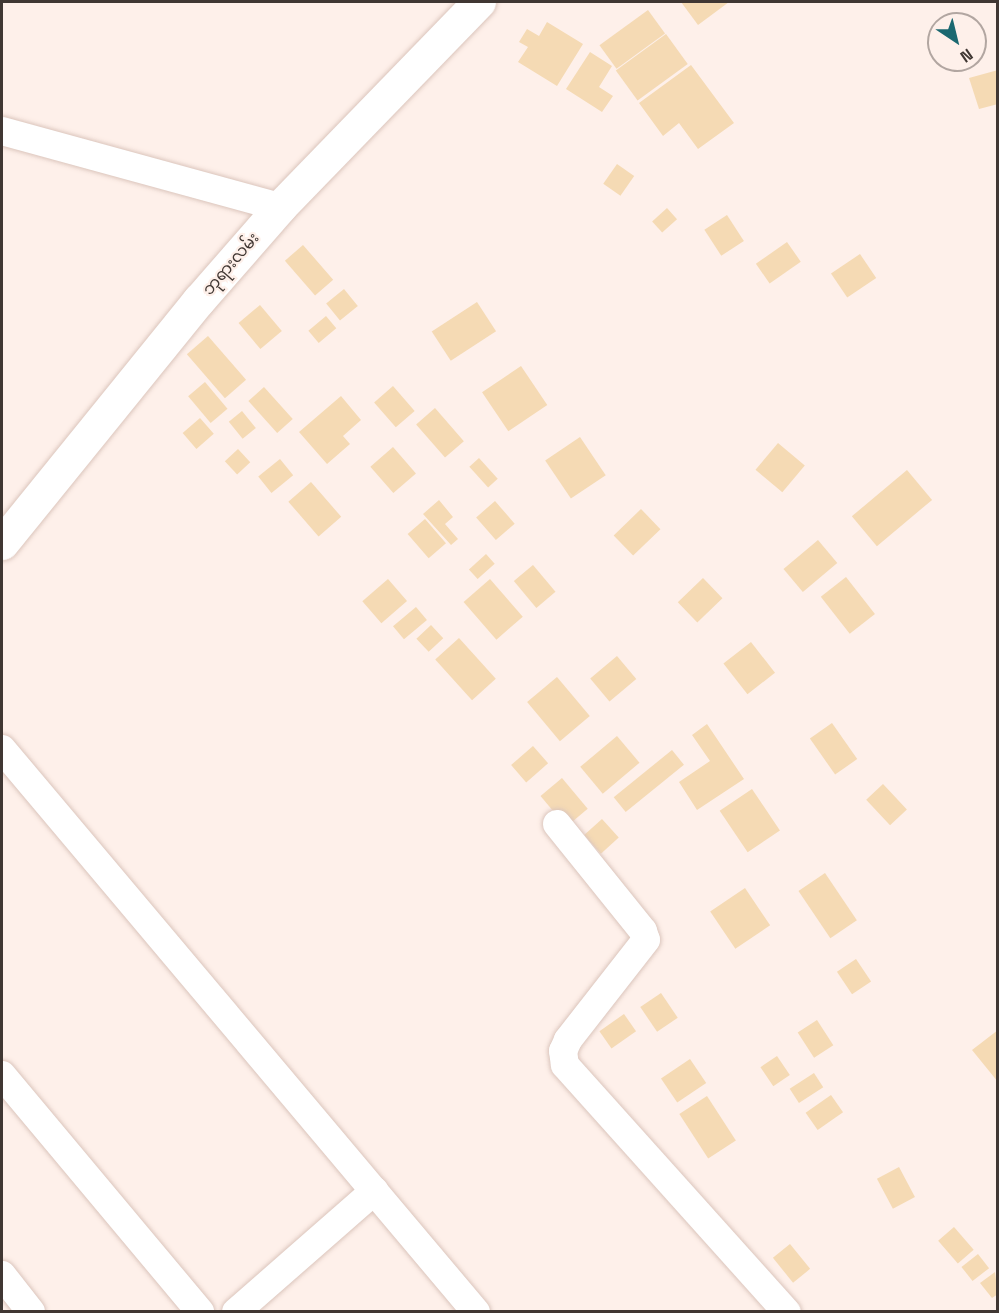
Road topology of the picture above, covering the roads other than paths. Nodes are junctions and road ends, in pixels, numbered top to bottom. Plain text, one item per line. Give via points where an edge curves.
1 (479, 2) edge
2 (2, 131) edge
3 (280, 207) junction
4 (2, 543) edge
5 (2, 749) edge
6 (557, 824) dead end
7 (2, 1075) edge
8 (374, 1191) junction
9 (2, 1275) edge
10 (31, 1311) edge
11 (200, 1311) edge
12 (236, 1311) edge
13 (476, 1311) edge
14 (787, 1311) edge

1 - 3 street, ဘုရားလမ်း
2 - 3 street
3 - 4 street, ဘုရားလမ်း via 199,300
5 - 8 street
6 - 14 street via 643,931 646,940 568,1040 563,1051 565,1065
7 - 11 street
8 - 12 street
8 - 13 street
9 - 10 street

